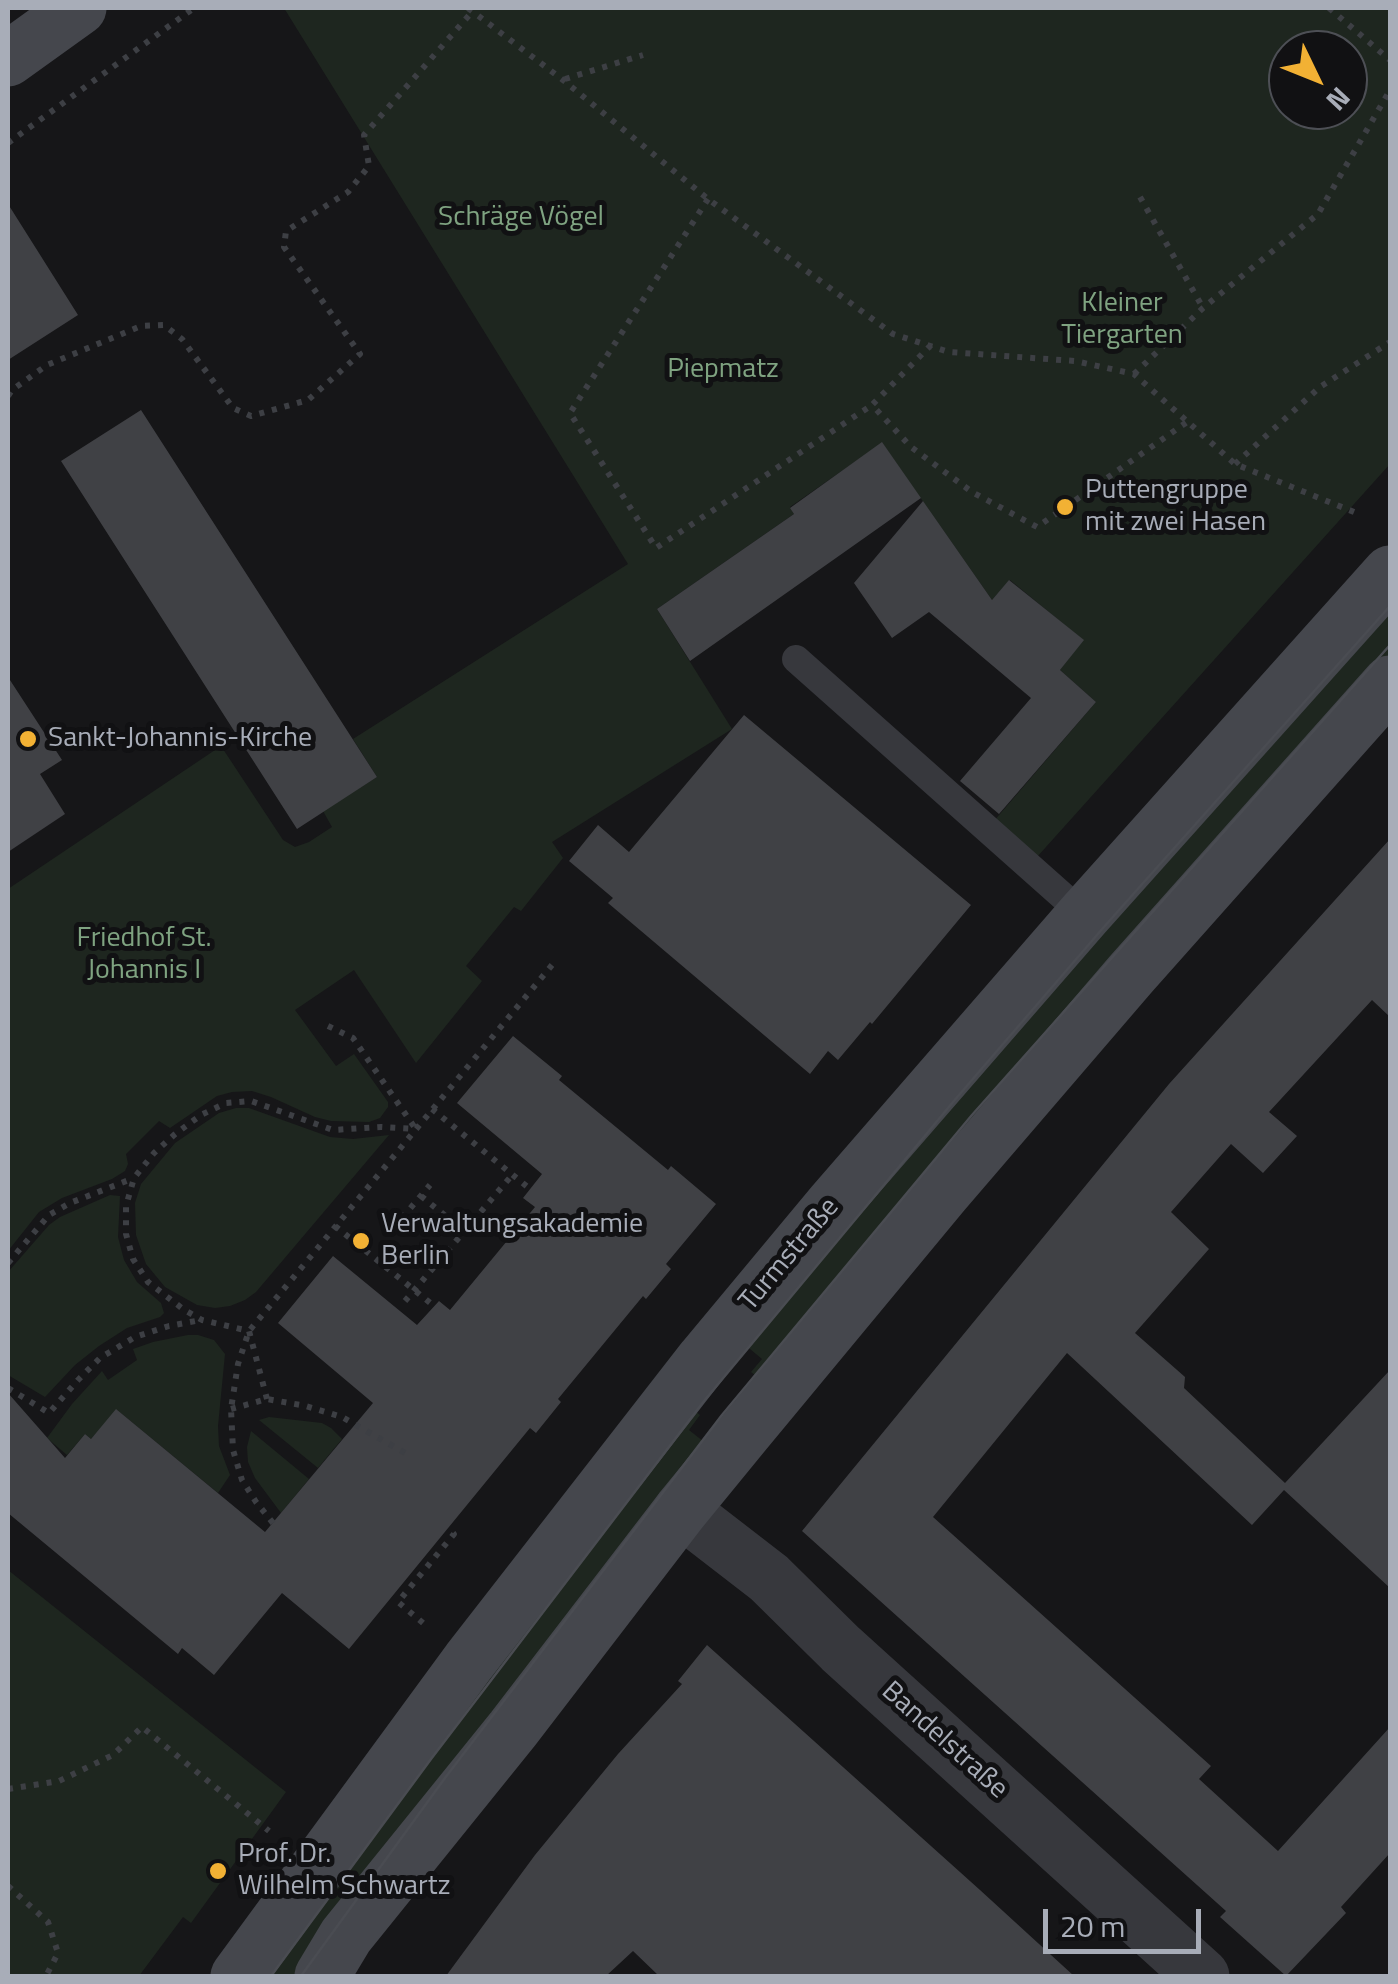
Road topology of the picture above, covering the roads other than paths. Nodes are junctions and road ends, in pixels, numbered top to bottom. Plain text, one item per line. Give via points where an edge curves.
1 (80, 8) edge
2 (8, 59) edge
3 (1390, 572) edge
4 (796, 659) dead end
5 (1390, 683) edge
6 (1084, 915) junction
7 (681, 1510) junction
8 (238, 1976) edge
9 (322, 1976) edge
10 (1202, 1976) edge

1 - 2 main road
3 - 6 main road, Turmstraße
4 - 6 lane
5 - 7 main road via 955,1178
6 - 8 main road, Turmstraße via 704,1359 469,1661
7 - 9 main road via 346,1936
7 - 10 street, Bandelstraße via 769,1578

